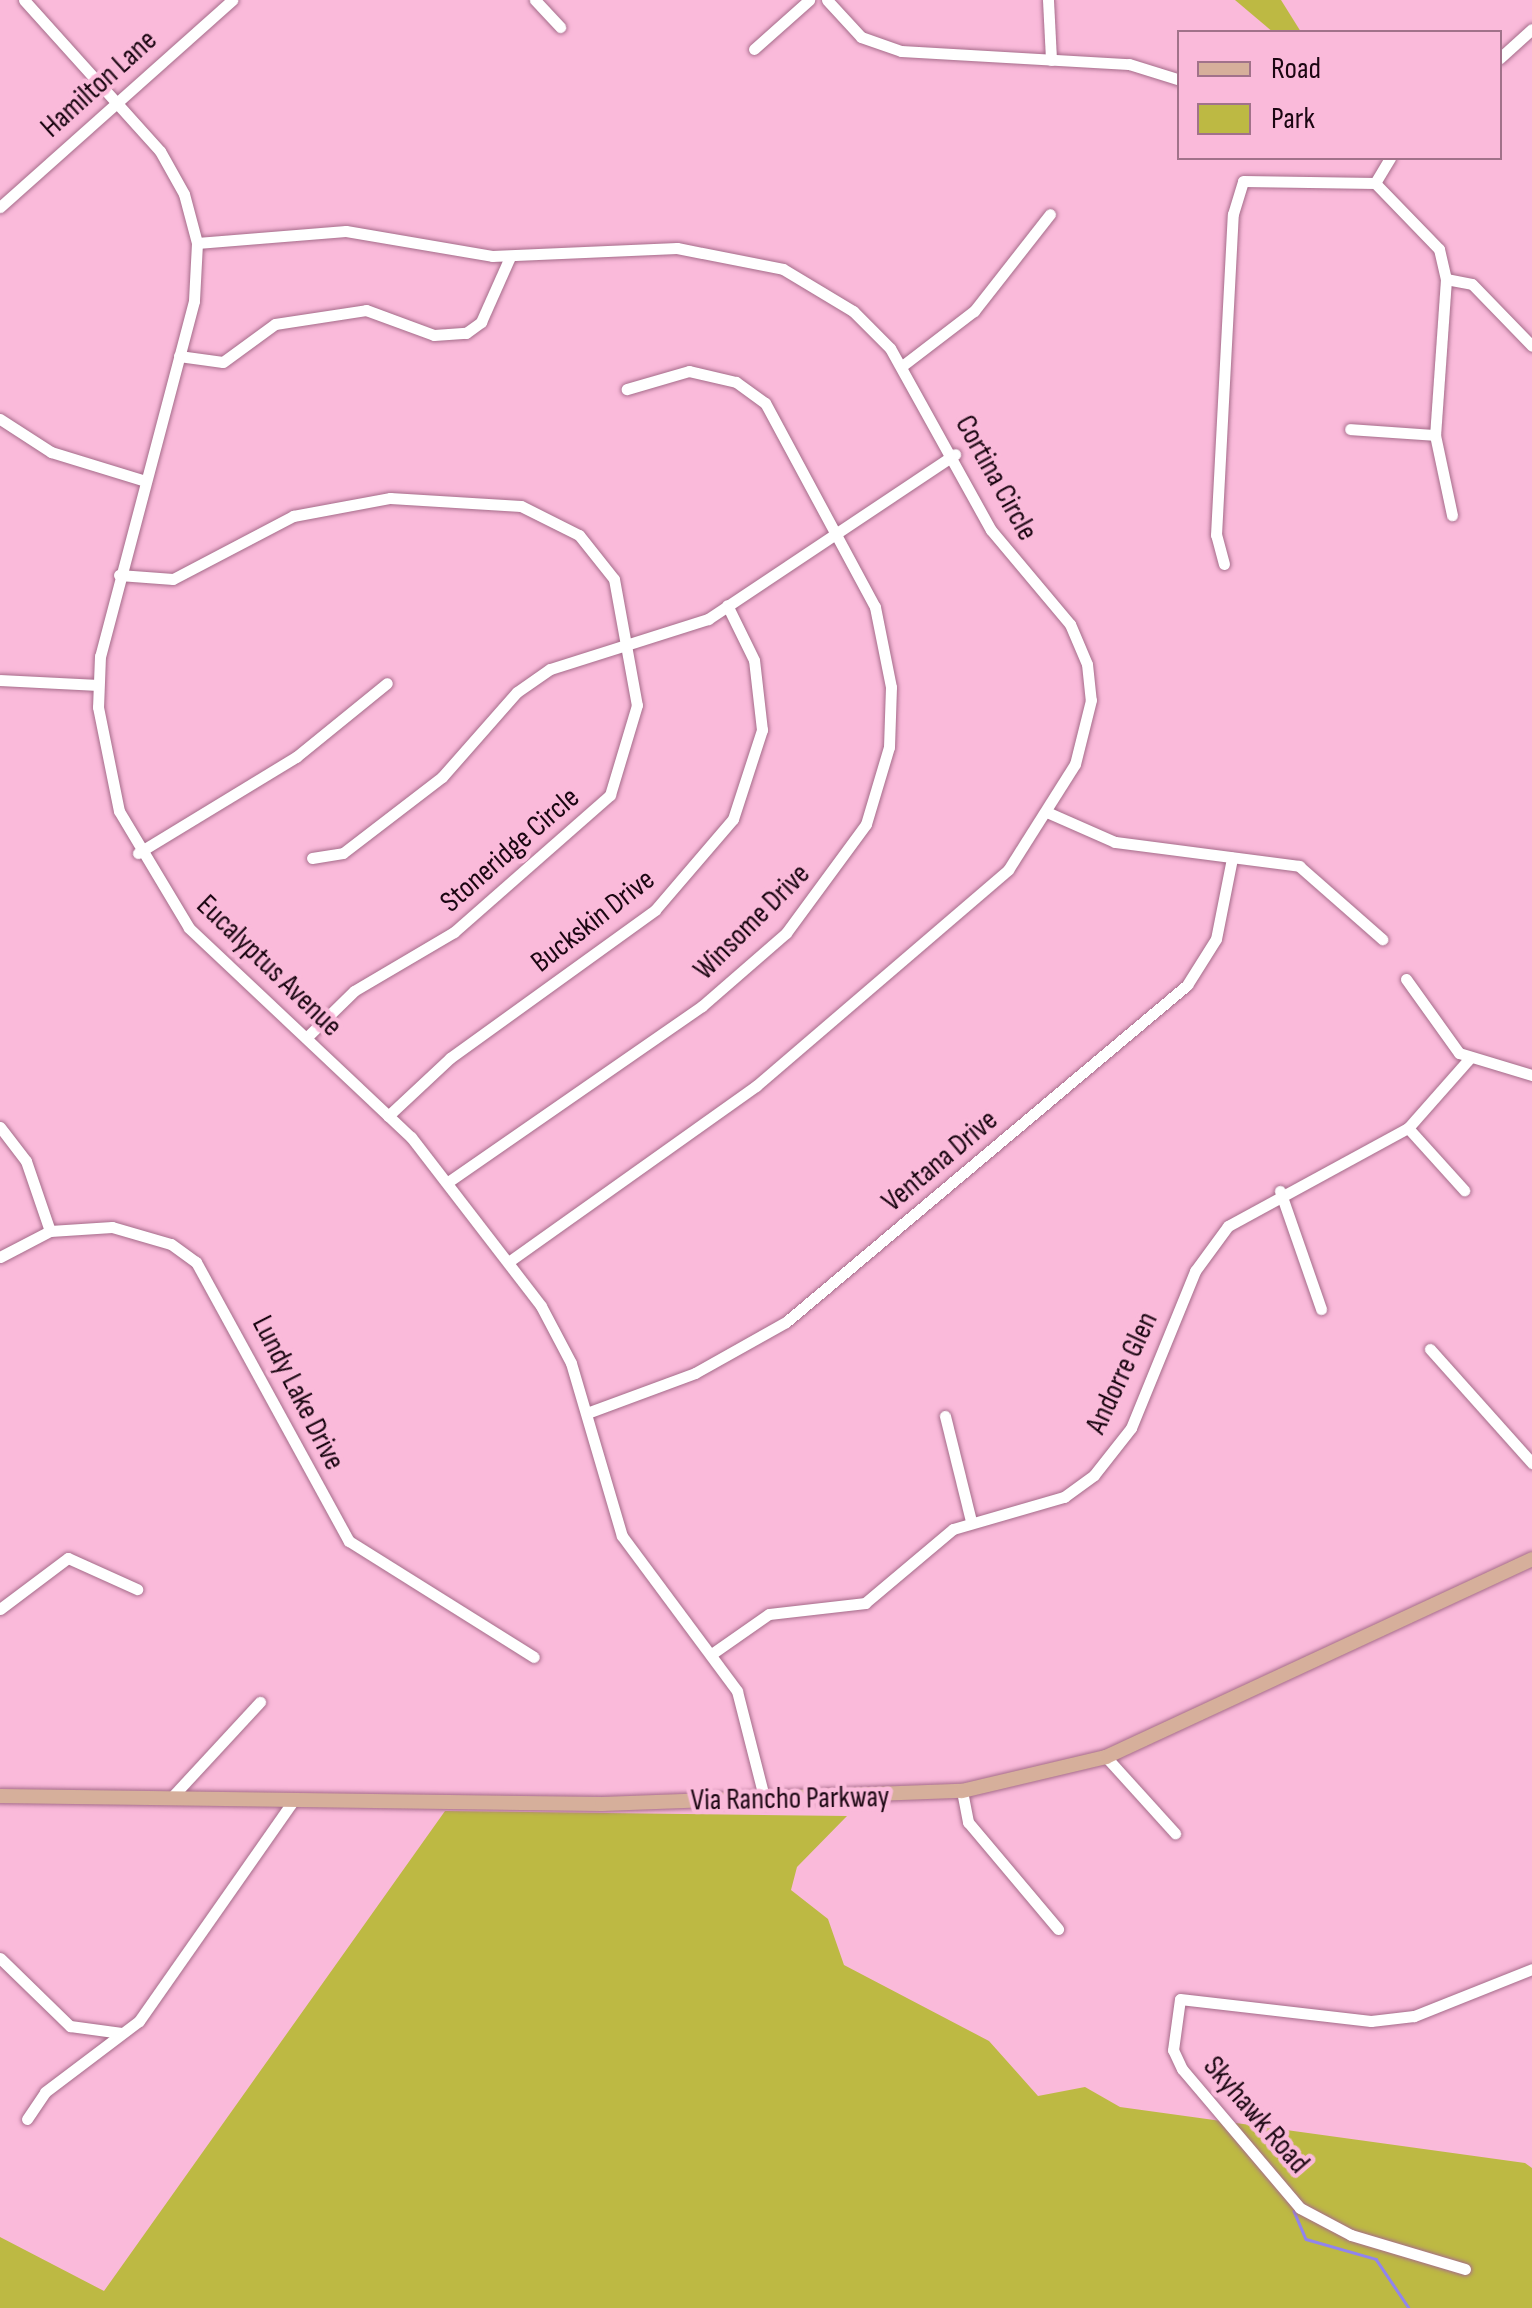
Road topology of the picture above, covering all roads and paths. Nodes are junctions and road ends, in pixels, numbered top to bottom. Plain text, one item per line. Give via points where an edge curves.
1 (24, 0) edge
2 (232, 0) edge
3 (536, 0) edge
4 (810, 0) edge
5 (828, 0) edge
6 (1048, 0) edge
7 (560, 27) dead end
8 (1532, 29) edge
9 (754, 49) dead end
10 (1502, 56) edge
11 (1050, 60) junction
12 (1177, 79) edge
13 (118, 100) junction
14 (1389, 160) edge
15 (1375, 183) junction
16 (0, 206) edge
17 (1050, 214) dead end
18 (197, 243) junction
19 (510, 257) junction
20 (1446, 279) junction
21 (1532, 346) edge
22 (179, 356) junction
23 (902, 366) junction
24 (627, 389) dead end
25 (0, 419) edge
26 (1350, 429) dead end
27 (1436, 435) junction
28 (954, 454) junction
29 (145, 481) junction
30 (1452, 515) dead end
31 (832, 529) junction
32 (1224, 564) dead end
33 (119, 575) junction
34 (727, 605) junction
35 (631, 642) junction
36 (0, 680) edge
37 (387, 683) dead end
38 (98, 685) junction
39 (1049, 812) junction
40 (138, 853) junction
41 (312, 858) dead end
42 (1232, 858) junction
43 (1382, 939) dead end
44 (1406, 979) dead end
45 (306, 1038) junction
46 (1470, 1058) junction
47 (1532, 1075) edge
48 (388, 1116) junction
49 (0, 1127) edge
50 (1408, 1128) junction
51 (448, 1182) junction
52 (1464, 1190) dead end
53 (1280, 1191) junction
54 (50, 1231) junction
55 (0, 1257) edge
56 (510, 1261) junction
57 (1321, 1310) dead end
58 (1430, 1350) dead end
59 (587, 1413) junction
60 (945, 1416) dead end
61 (1532, 1463) edge
62 (971, 1521) junction
63 (1532, 1558) edge
64 (137, 1590) dead end
65 (0, 1609) edge
66 (714, 1653) junction
67 (534, 1657) dead end
68 (260, 1702) dead end
69 (1106, 1757) junction
70 (962, 1791) junction
71 (0, 1796) edge
72 (172, 1798) junction
73 (292, 1801) junction
74 (764, 1801) junction
75 (1175, 1833) dead end
76 (1058, 1929) dead end
77 (0, 1958) edge
78 (1532, 1969) edge
79 (126, 2032) junction
80 (26, 2119) dead end
81 (1465, 2269) dead end

1 - 13 street, Eucalyptus Avenue
2 - 13 street, Hamilton Lane
3 - 7 street
4 - 9 street
5 - 11 street via 874,44
6 - 11 street
8 - 10 street
11 - 12 street via 1129,64
13 - 16 street, Hamilton Lane
13 - 18 street, Eucalyptus Avenue via 184,194
14 - 15 street
15 - 20 street via 1424,227
15 - 32 street via 1244,181 1233,214 1216,535
17 - 23 street via 974,311
18 - 19 street, Cortina Circle via 346,231
18 - 22 street, Eucalyptus Avenue
19 - 22 street via 481,322 466,333 434,335 366,310 275,324 223,362
19 - 23 street, Cortina Circle via 729,253 831,295
20 - 21 street via 1472,284
20 - 27 street
22 - 29 street, Eucalyptus Avenue
23 - 28 street, Cortina Circle
24 - 31 street, Winsome Drive via 689,371 736,382 778,422
25 - 29 street via 50,452
26 - 27 street
27 - 30 street
28 - 31 street
28 - 39 street, Cortina Circle via 991,530 1070,624 1087,664 1086,732
29 - 33 street, Eucalyptus Avenue
31 - 34 street
31 - 51 street, Winsome Drive via 875,607 890,687 881,783 845,861 734,980
33 - 35 street, Stoneridge Circle via 184,576 293,516 364,498 521,506 562,523 602,560
33 - 38 street, Eucalyptus Avenue
34 - 35 street via 685,630
34 - 48 street, Buckskin Drive via 754,660 762,730 732,819 656,910 450,1058
35 - 41 street via 550,669 516,692 442,777 343,852
35 - 45 street, Stoneridge Circle via 635,732 610,795 454,932 354,991
36 - 38 street
37 - 40 street via 296,757
38 - 40 street, Eucalyptus Avenue via 107,770
39 - 42 street via 1115,842
39 - 56 street, Cortina Circle via 956,921 756,1086
40 - 45 street, Eucalyptus Avenue via 189,928
42 - 43 street via 1299,866
42 - 59 street, Ventana Drive via 1216,939 1187,985 786,1322 695,1373
44 - 46 street via 1440,1033
45 - 48 street, Eucalyptus Avenue
46 - 47 street
46 - 50 street, Andorre Glen
48 - 51 street, Eucalyptus Avenue
49 - 54 street via 26,1161
50 - 52 street
50 - 53 street, Andorre Glen
51 - 56 street, Eucalyptus Avenue
53 - 57 street
53 - 62 street, Andorre Glen via 1210,1248 1130,1428 1094,1475 1064,1496
54 - 55 street, Lundy Lake Drive
54 - 67 street, Lundy Lake Drive via 112,1227 171,1244 196,1262 349,1541
56 - 59 street, Eucalyptus Avenue via 570,1362
58 - 61 street
59 - 66 street, Eucalyptus Avenue via 622,1536
60 - 62 street
62 - 66 street, Andorre Glen via 865,1603 769,1614
63 - 69 main road, Via Rancho Parkway
64 - 65 street via 68,1558
66 - 74 street, Eucalyptus Avenue via 745,1710
68 - 72 street
69 - 70 main road, Via Rancho Parkway
69 - 75 street
70 - 74 main road, Via Rancho Parkway
70 - 76 street via 968,1822
71 - 72 main road, Via Rancho Parkway
72 - 73 main road, Via Rancho Parkway
73 - 74 main road, Via Rancho Parkway
73 - 79 street
77 - 79 street via 70,2026
78 - 81 street, Skyhawk Road via 1414,2016 1371,2021 1180,1999 1174,2050 1182,2069 1300,2208 1351,2235
79 - 80 street via 45,2092

